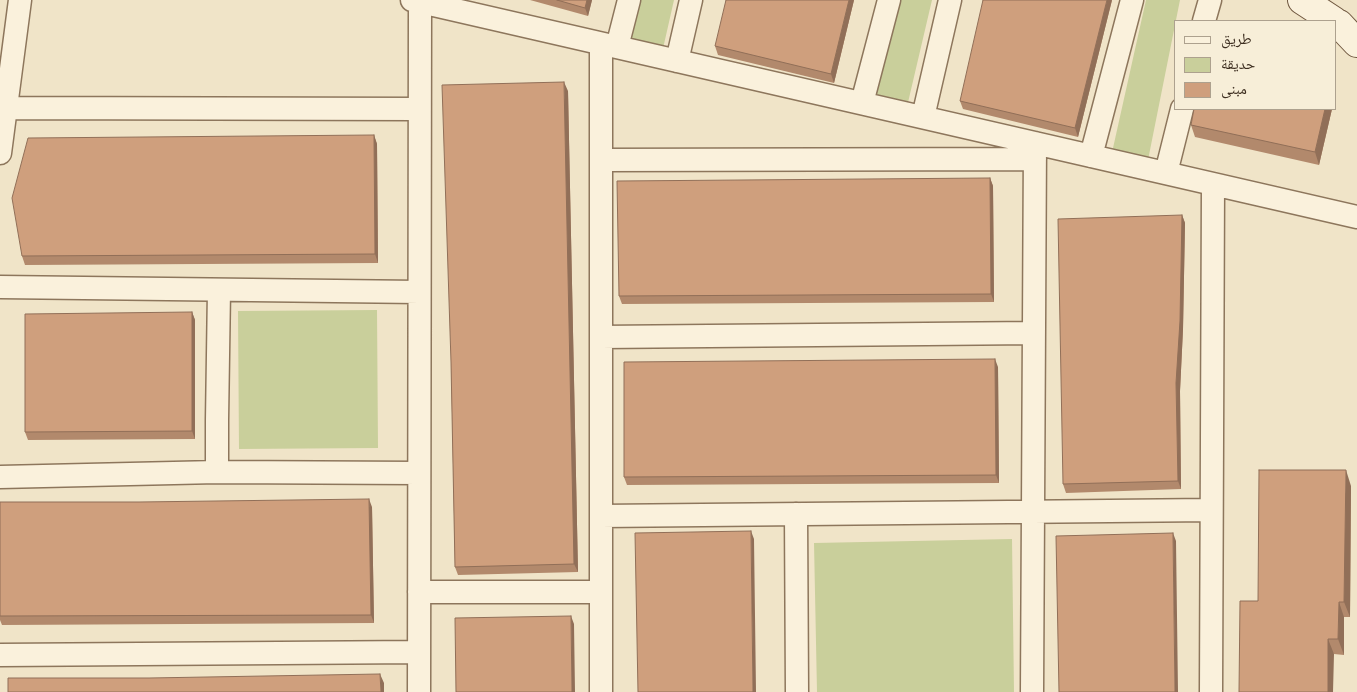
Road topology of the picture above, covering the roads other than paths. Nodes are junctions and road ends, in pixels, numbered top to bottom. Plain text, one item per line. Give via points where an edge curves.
1 (20, 0) edge
2 (629, 0) edge
3 (692, 0) edge
4 (889, 0) edge
5 (950, 0) edge
6 (1132, 0) edge
7 (1210, 0) edge
8 (1302, 0) edge
9 (416, 1) edge
10 (444, 4) edge
11 (1204, 20) edge
12 (1332, 20) edge
13 (609, 45) junction
14 (677, 61) junction
15 (862, 103) junction
16 (5, 108) junction
17 (419, 109) junction
18 (1182, 110) edge
19 (924, 117) junction
20 (1034, 151) junction
21 (0, 153) edge
22 (1091, 156) junction
23 (601, 160) junction
24 (1166, 173) junction
25 (1213, 184) junction
26 (1357, 217) edge
27 (0, 287) edge
28 (219, 290) junction
29 (419, 292) junction
30 (1034, 333) junction
31 (602, 337) junction
32 (217, 472) junction
33 (419, 472) junction
34 (0, 477) edge
35 (1211, 510) junction
36 (1033, 512) junction
37 (796, 514) junction
38 (601, 516) junction
39 (419, 592) junction
40 (601, 592) junction
41 (419, 652) junction
42 (0, 655) edge
43 (419, 692) edge
44 (601, 692) edge
45 (797, 692) edge
46 (1032, 692) edge
47 (1211, 692) edge

1 - 16 street
2 - 13 street
3 - 14 street
4 - 15 street
5 - 19 street
6 - 22 street
7 - 11 street
8 - 12 main road
9 - 10 street
9 - 17 street
10 - 13 street
13 - 14 street
13 - 23 street
14 - 15 street
15 - 19 street
16 - 17 street
16 - 21 street
17 - 29 street
18 - 24 street
19 - 20 street
20 - 22 street
20 - 23 street
20 - 30 street
22 - 24 street
23 - 31 street
24 - 25 street
25 - 26 street
25 - 35 street
27 - 28 street
28 - 29 street
28 - 32 street
29 - 33 street
30 - 31 street
30 - 36 street
31 - 38 street
32 - 33 street
32 - 34 street
33 - 39 street
35 - 36 street
35 - 47 street
36 - 37 street
36 - 46 street
37 - 38 street
37 - 45 street
38 - 40 street
39 - 40 street
39 - 41 street
40 - 44 street
41 - 42 street
41 - 43 street

